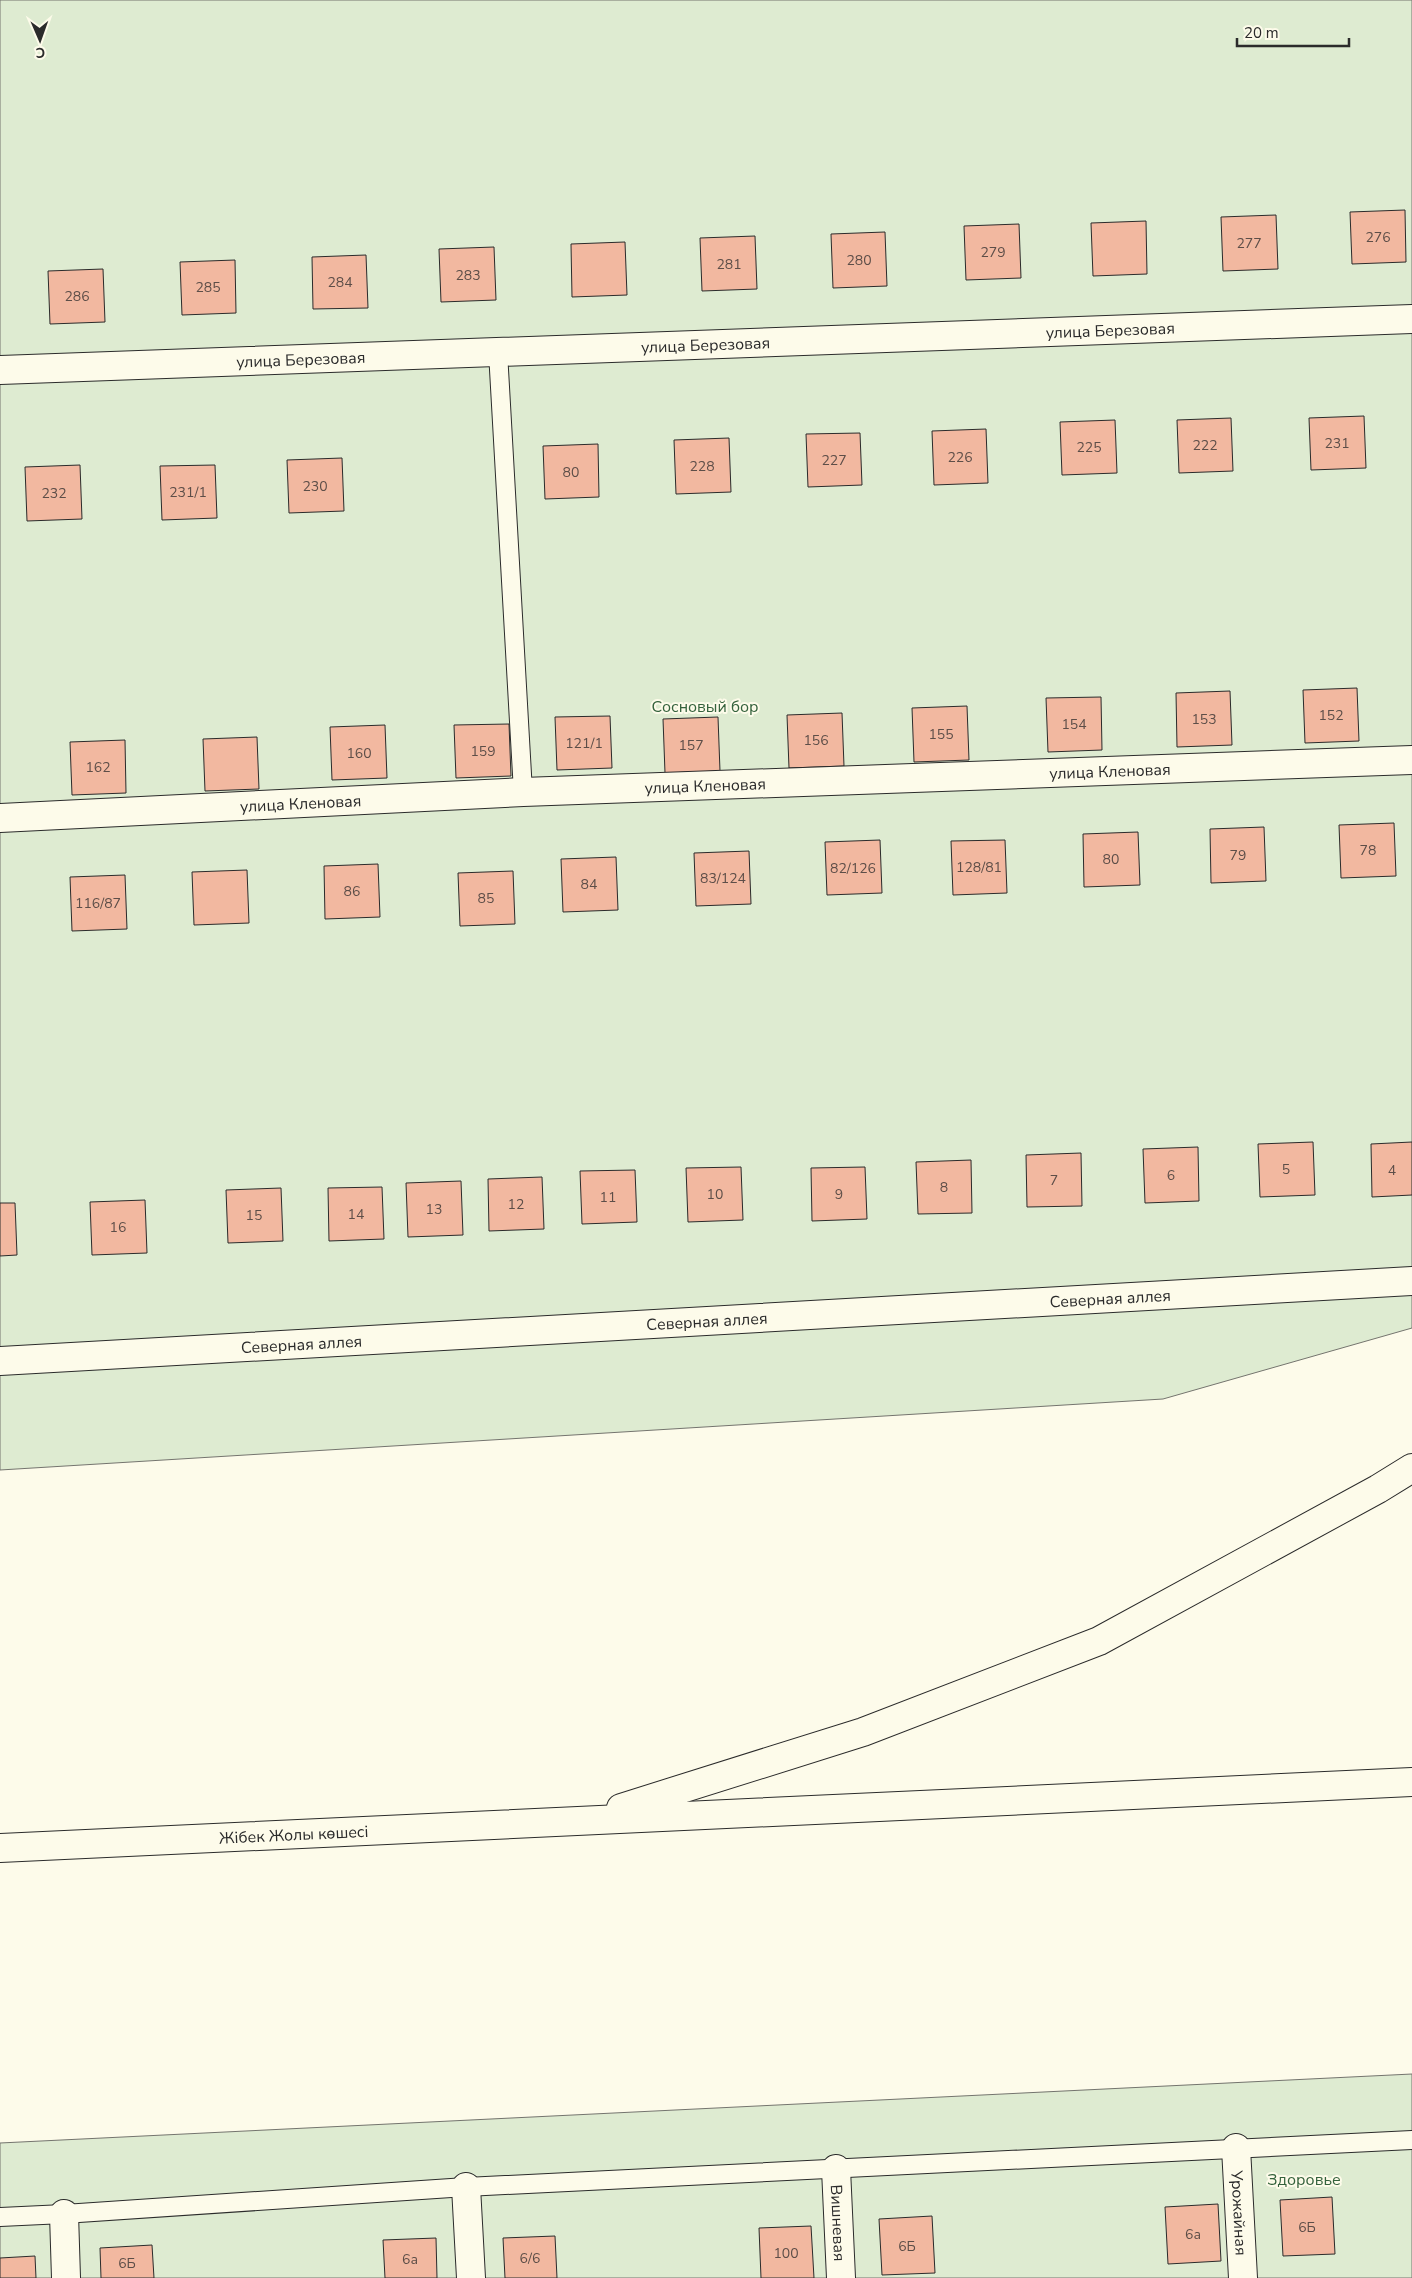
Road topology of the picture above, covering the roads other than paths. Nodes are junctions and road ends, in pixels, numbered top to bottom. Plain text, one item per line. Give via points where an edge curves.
1 (1412, 319) edge
2 (498, 352) junction
3 (0, 370) edge
4 (1412, 760) edge
5 (523, 792) junction
6 (0, 818) edge
7 (1412, 1281) edge
8 (0, 1361) edge
9 (1412, 1468) edge
10 (1412, 1782) edge
11 (586, 1819) junction
12 (0, 1848) edge
13 (1412, 2140) edge
14 (1236, 2148) junction
15 (836, 2168) junction
16 (466, 2187) junction
17 (64, 2214) junction
18 (0, 2217) edge
19 (66, 2278) edge
20 (471, 2278) edge
21 (841, 2278) edge
22 (1243, 2278) edge

1 - 2 main road, улица Березовая
2 - 3 main road, улица Березовая
2 - 5 lane
4 - 5 main road, улица Кленовая
5 - 6 main road, улица Кленовая
7 - 8 main road, Северная аллея
9 - 11 main road via 1099,1641 863,1732
10 - 11 main road
11 - 12 main road, Жібек Жолы көшесі
13 - 14 lane
14 - 15 lane
14 - 22 main road, Урожайная
15 - 16 lane
15 - 21 main road, Вишневая
16 - 17 lane
16 - 20 main road
17 - 18 lane
17 - 19 main road

